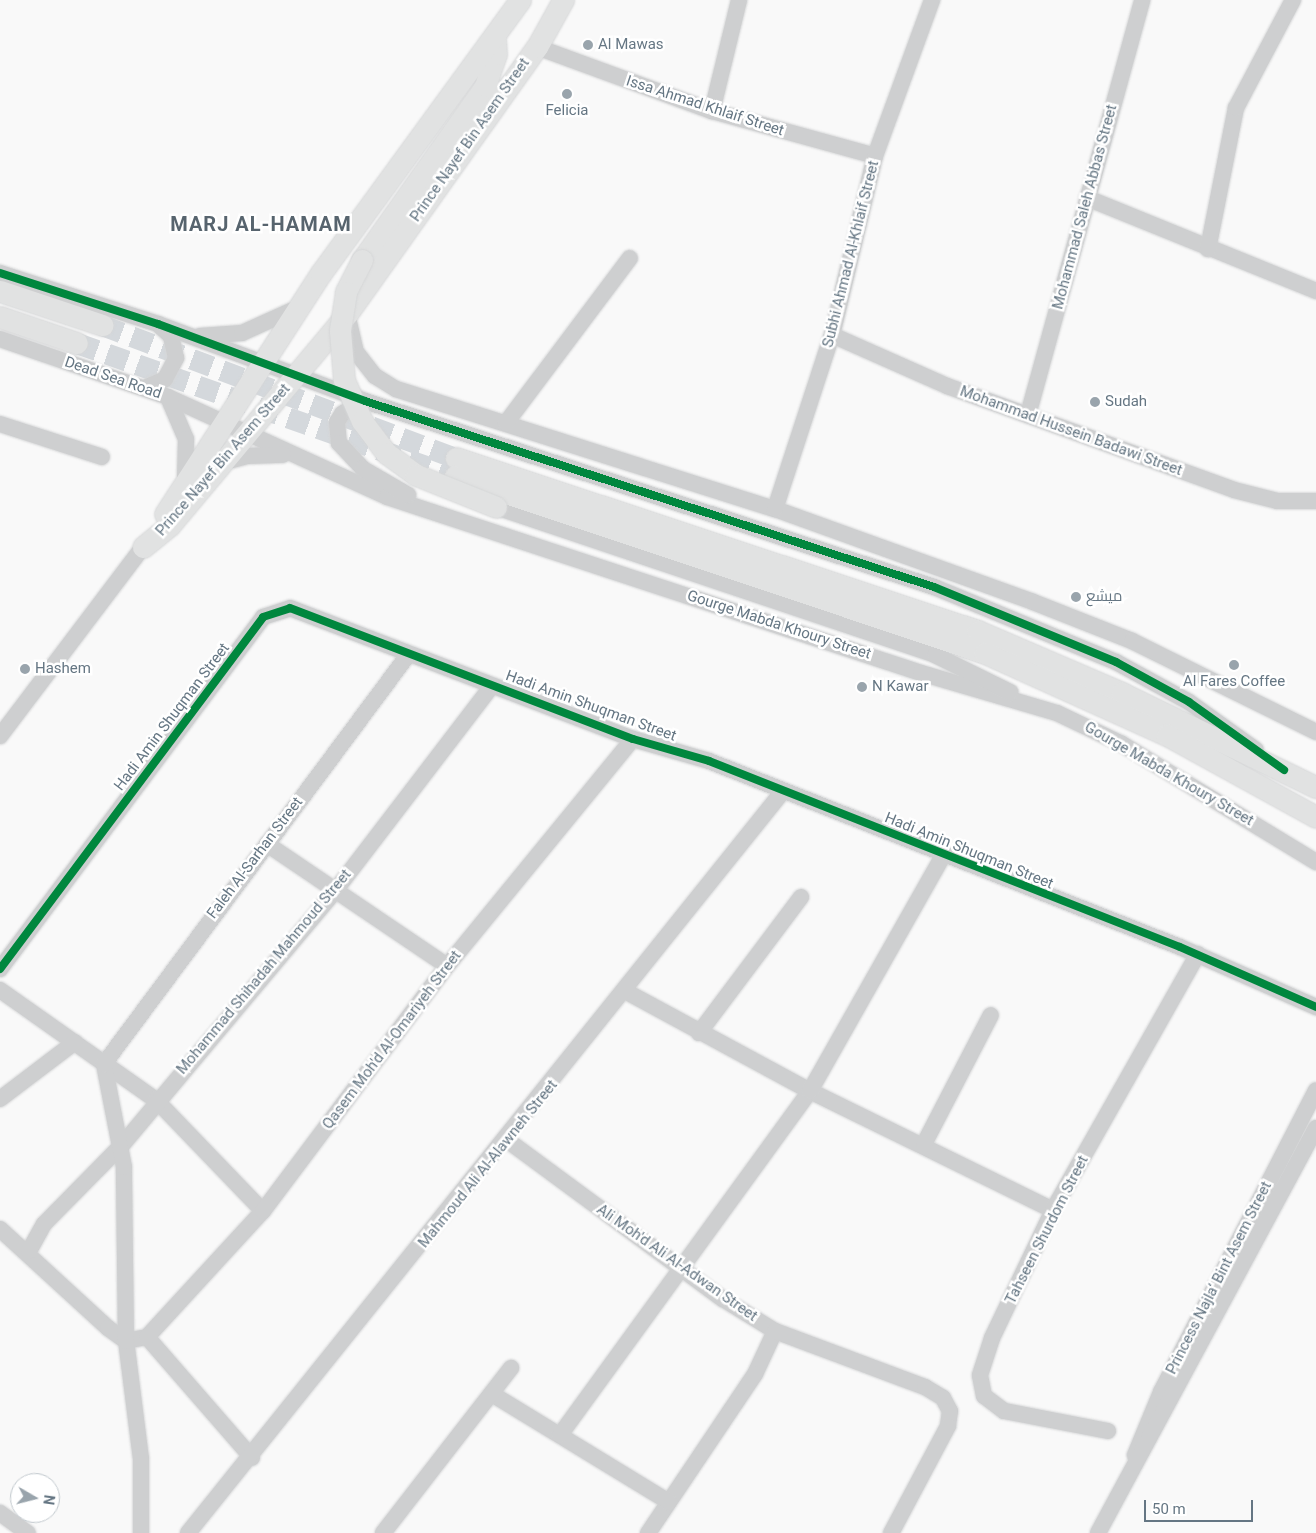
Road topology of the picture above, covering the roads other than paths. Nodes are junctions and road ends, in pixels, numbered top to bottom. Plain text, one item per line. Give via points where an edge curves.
1 (520, 0) edge
2 (563, 0) edge
3 (739, 0) edge
4 (932, 0) edge
5 (1142, 0) edge
6 (1293, 0) edge
7 (495, 38) junction
8 (537, 47) junction
9 (712, 111) junction
10 (875, 156) junction
11 (1087, 198) junction
12 (1208, 249) junction
13 (630, 258) dead end
14 (0, 273) edge
15 (1316, 290) edge
16 (0, 291) edge
17 (297, 308) junction
18 (347, 314) junction
19 (0, 317) edge
20 (158, 324) junction
21 (102, 325) tunnel mouth
22 (182, 333) junction
23 (832, 335) junction
24 (0, 339) edge
25 (77, 343) tunnel mouth
26 (262, 364) junction
27 (296, 376) junction
28 (144, 388) junction
29 (168, 397) junction
30 (365, 401) junction
31 (1028, 414) junction
32 (224, 423) junction
33 (506, 423) junction
34 (0, 424) edge
35 (247, 436) junction
36 (102, 457) dead end
37 (295, 457) junction
38 (221, 463) junction
39 (184, 484) junction
40 (1316, 502) edge
41 (496, 507) joint
42 (775, 509) junction
43 (517, 541) junction
44 (143, 547) junction
45 (841, 556) junction
46 (981, 583) junction
47 (408, 654) junction
48 (492, 686) junction
49 (1023, 701) junction
50 (1311, 725) edge
51 (0, 736) edge
52 (634, 739) junction
53 (1284, 770) junction
54 (1316, 787) edge
55 (783, 791) junction
56 (1316, 818) edge
57 (267, 844) junction
58 (944, 854) junction
59 (1316, 862) edge
60 (335, 891) junction
61 (801, 897) dead end
62 (1198, 954) junction
63 (446, 966) junction
64 (0, 969) edge
65 (0, 990) edge
66 (625, 991) junction
67 (1316, 1007) edge
68 (991, 1015) dead end
69 (699, 1033) junction
70 (75, 1042) junction
71 (104, 1064) junction
72 (1316, 1090) edge
73 (810, 1091) junction
74 (0, 1099) edge
75 (156, 1100) junction
76 (1316, 1128) edge
77 (507, 1140) junction
78 (122, 1144) junction
79 (924, 1144) junction
80 (263, 1210) junction
81 (1053, 1210) junction
82 (0, 1229) edge
83 (29, 1251) junction
84 (680, 1268) junction
85 (775, 1331) junction
86 (147, 1337) junction
87 (126, 1341) junction
88 (511, 1368) dead end
89 (492, 1394) junction
90 (1108, 1431) dead end
91 (560, 1435) junction
92 (252, 1458) junction
93 (1131, 1469) junction
94 (670, 1502) junction
95 (0, 1513) edge
96 (17, 1530) edge
97 (140, 1533) edge
98 (188, 1533) edge
99 (383, 1533) edge
100 (648, 1533) edge
101 (891, 1533) edge
102 (1098, 1533) edge

1 - 7 main road, Prince Nayef Bin Asem Street
2 - 8 main road, Prince Nayef Bin Asem Street
3 - 9 street
4 - 10 street, Subhi Ahmad Al-Khlaif Street
5 - 11 street, Mohammad Saleh Abbas Street
6 - 12 street via 1236,108
7 - 17 main road, Prince Nayef Bin Asem Street
7 - 41 main road, bridge via 496,54 486,86 362,260 346,292 340,339 344,380 362,421 386,453 416,475
8 - 9 street, Issa Ahmad Khlaif Street
8 - 18 main road, Prince Nayef Bin Asem Street
9 - 10 street, Issa Ahmad Khlaif Street
10 - 23 street, Subhi Ahmad Al-Khlaif Street
11 - 12 street
11 - 31 street, Mohammad Saleh Abbas Street
12 - 15 street
13 - 33 street
14 - 20 street
16 - 21 main road
17 - 22 street via 242,333
17 - 26 main road, Prince Nayef Bin Asem Street
18 - 27 main road, Prince Nayef Bin Asem Street
18 - 33 street via 356,352 383,383
19 - 25 main road, Dead Sea Road
20 - 22 street
20 - 28 street via 171,336 176,358 165,379
22 - 26 street
23 - 31 street, Mohammad Hussein Badawi Street via 948,386
23 - 42 street, Subhi Ahmad Al-Khlaif Street
24 - 28 street, Dead Sea Road
26 - 27 street
26 - 32 main road, Prince Nayef Bin Asem Street
27 - 30 street
27 - 35 main road, Prince Nayef Bin Asem Street
28 - 29 street, Dead Sea Road
29 - 32 street, Dead Sea Road
29 - 39 street via 186,439
30 - 43 street via 350,407 337,422 339,443 352,460 395,489
30 - 45 street
31 - 40 street, Mohammad Hussein Badawi Street via 1234,490 1277,501
32 - 35 street, Gourge Mabda Khoury Street
32 - 39 main road, Prince Nayef Bin Asem Street
33 - 42 street
34 - 36 street
35 - 37 street, Gourge Mabda Khoury Street
35 - 38 main road, Prince Nayef Bin Asem Street
37 - 38 street via 260,454
37 - 43 street, Gourge Mabda Khoury Street via 387,497
38 - 44 main road, Prince Nayef Bin Asem Street via 170,525
39 - 44 main road, Prince Nayef Bin Asem Street
41 - 49 street via 935,654 981,674
42 - 46 street
43 - 49 street, Gourge Mabda Khoury Street via 921,673
44 - 51 street
45 - 46 street via 880,558
45 - 53 street via 934,587 1116,662 1189,702
46 - 50 street via 1132,641
47 - 48 street, Hadi Amin Shuqman Street
47 - 57 street, Faleh Al-Sarhan Street
47 - 64 street, Hadi Amin Shuqman Street via 299,611 280,608 263,617
48 - 52 street, Hadi Amin Shuqman Street
48 - 60 street, Mohammad Shihadah Mahmoud Street
49 - 59 street, Gourge Mabda Khoury Street via 1102,732
52 - 55 street, Hadi Amin Shuqman Street via 709,761
52 - 63 street, Qasem Moh'd Al-Omariyeh Street
53 - 54 main road
53 - 56 main road via 978,631 456,467 985,653 1167,735
55 - 58 street, Hadi Amin Shuqman Street
55 - 66 street, Mahmoud Ali Al-Alawneh Street
57 - 60 street
57 - 71 street, Faleh Al-Sarhan Street
58 - 62 street, Hadi Amin Shuqman Street
58 - 73 street
60 - 63 street
60 - 75 street, Mohammad Shihadah Mahmoud Street
61 - 69 street
62 - 67 street, Hadi Amin Shuqman Street
62 - 81 street, Tahseen Shurdom Street
63 - 80 street, Qasem Moh'd Al-Omariyeh Street
65 - 70 street
66 - 69 street
66 - 77 street, Mahmoud Ali Al-Alawneh Street
68 - 79 street
69 - 73 street
70 - 71 street
70 - 74 street
71 - 75 street
71 - 78 street
72 - 93 street, Princess Najla‘ Bint Asem Street via 1161,1392
73 - 79 street
73 - 84 street
75 - 78 street, Mohammad Shihadah Mahmoud Street
75 - 80 street
76 - 93 street, Princess Najla‘ Bint Asem Street via 1147,1448
77 - 84 street, Ali Moh'd Ali Al-Adwan Street
77 - 92 street, Mahmoud Ali Al-Alawneh Street
78 - 83 street, Mohammad Shihadah Mahmoud Street via 44,1224
78 - 87 street
79 - 81 street
80 - 86 street, Qasem Moh'd Al-Omariyeh Street
81 - 90 street, Tahseen Shurdom Street via 985,1354 980,1390 989,1402 1018,1416
82 - 83 street
83 - 87 street via 95,1318
84 - 85 street, Ali Moh'd Ali Al-Adwan Street
84 - 91 street
85 - 94 street via 755,1374
85 - 101 street, Ali Moh'd Ali Al-Adwan Street via 925,1387 943,1398 950,1411 948,1426
86 - 87 street
86 - 92 street
87 - 97 street via 142,1459
88 - 89 street
89 - 91 street
89 - 99 street
91 - 94 street
92 - 98 street, Mahmoud Ali Al-Alawneh Street
93 - 102 street, Princess Najla‘ Bint Asem Street
94 - 100 street
95 - 96 street

